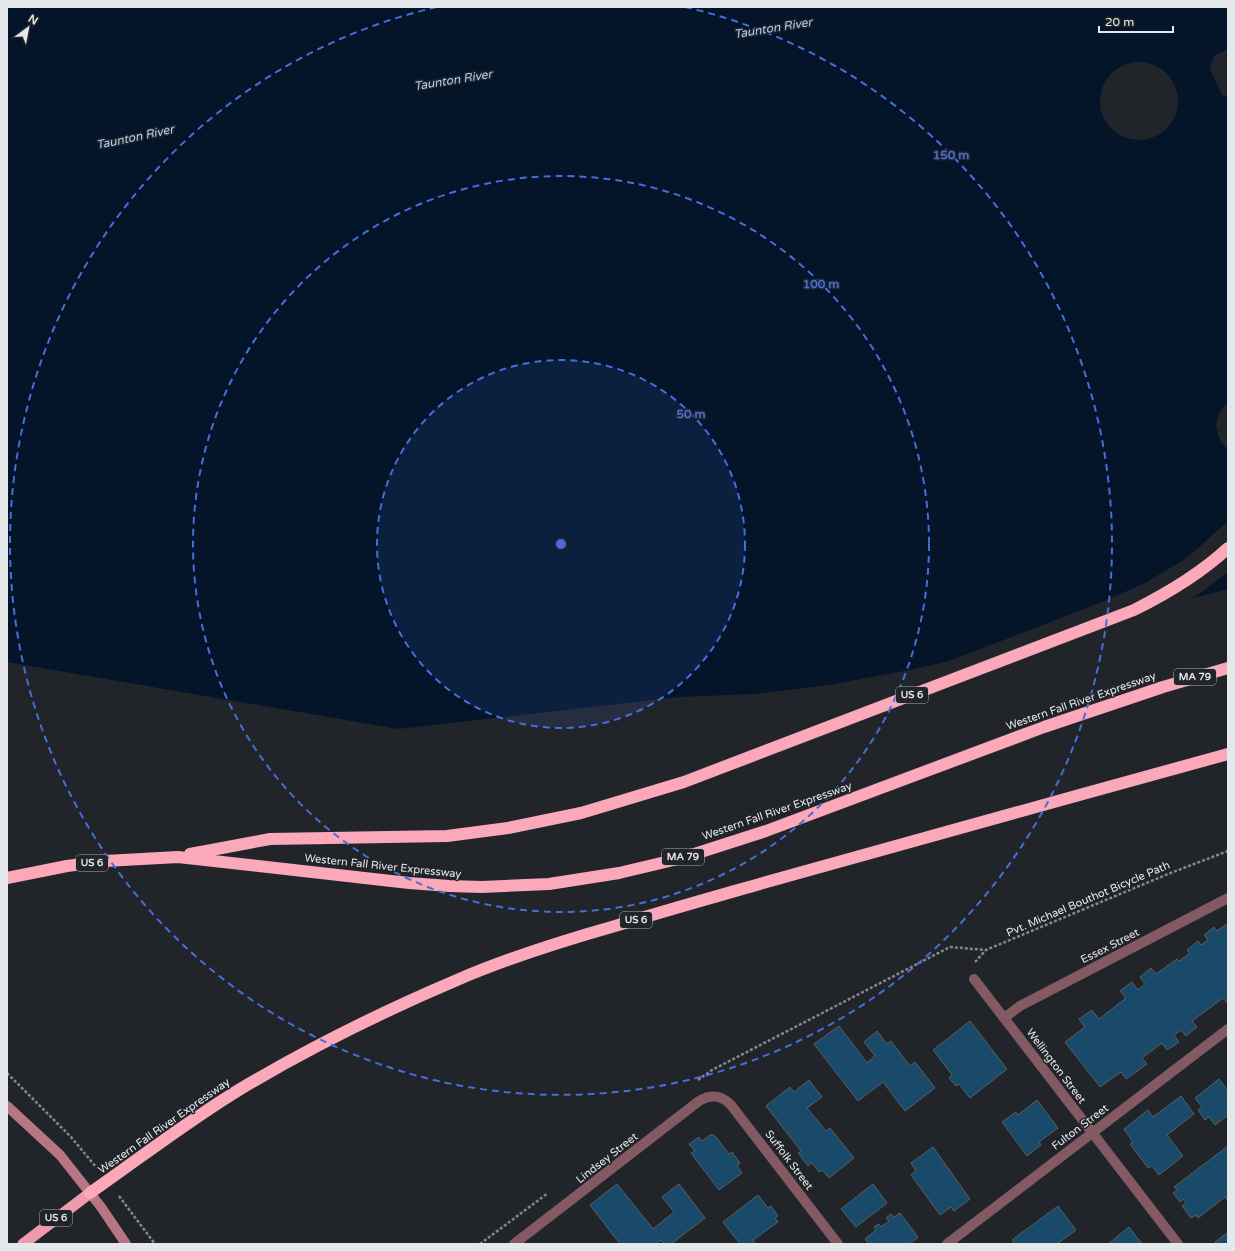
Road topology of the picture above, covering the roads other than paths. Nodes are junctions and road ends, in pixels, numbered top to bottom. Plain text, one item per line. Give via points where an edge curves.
1 (1228, 548) edge
2 (1228, 668) edge
3 (1228, 754) edge
4 (178, 857) junction
5 (7, 878) edge
6 (1228, 898) edge
7 (974, 978) road end
8 (1004, 1018) junction
9 (1228, 1029) edge
10 (716, 1096) joint
11 (7, 1106) edge
12 (1092, 1133) junction
13 (90, 1193) junction
14 (23, 1244) edge
15 (126, 1244) edge
16 (514, 1244) edge
17 (838, 1244) edge
18 (947, 1244) edge
19 (1178, 1244) edge

1 - 4 highway, US 6 via 1173,590 1134,610 684,782 581,813 508,828 447,836 270,839
2 - 4 highway, Western Fall River Expressway / MA 79 via 1044,727 759,833 682,858 618,873 549,884 449,886
3 - 13 highway, Western Fall River Expressway / US 6 via 647,916 557,943 459,979 347,1031 242,1088
4 - 5 highway, Western Fall River Expressway / US 6 via 105,861
6 - 8 street, Essex Street via 1020,1006
7 - 8 street, Wellington Street
8 - 12 street, Wellington Street
9 - 12 street, Fulton Street
10 - 16 street, Lindsey Street via 704,1098
10 - 17 street, Suffolk Street via 732,1105
11 - 13 main road via 60,1155
12 - 18 street, Fulton Street
12 - 19 street, Wellington Street
13 - 14 highway, US 6
13 - 15 main road

